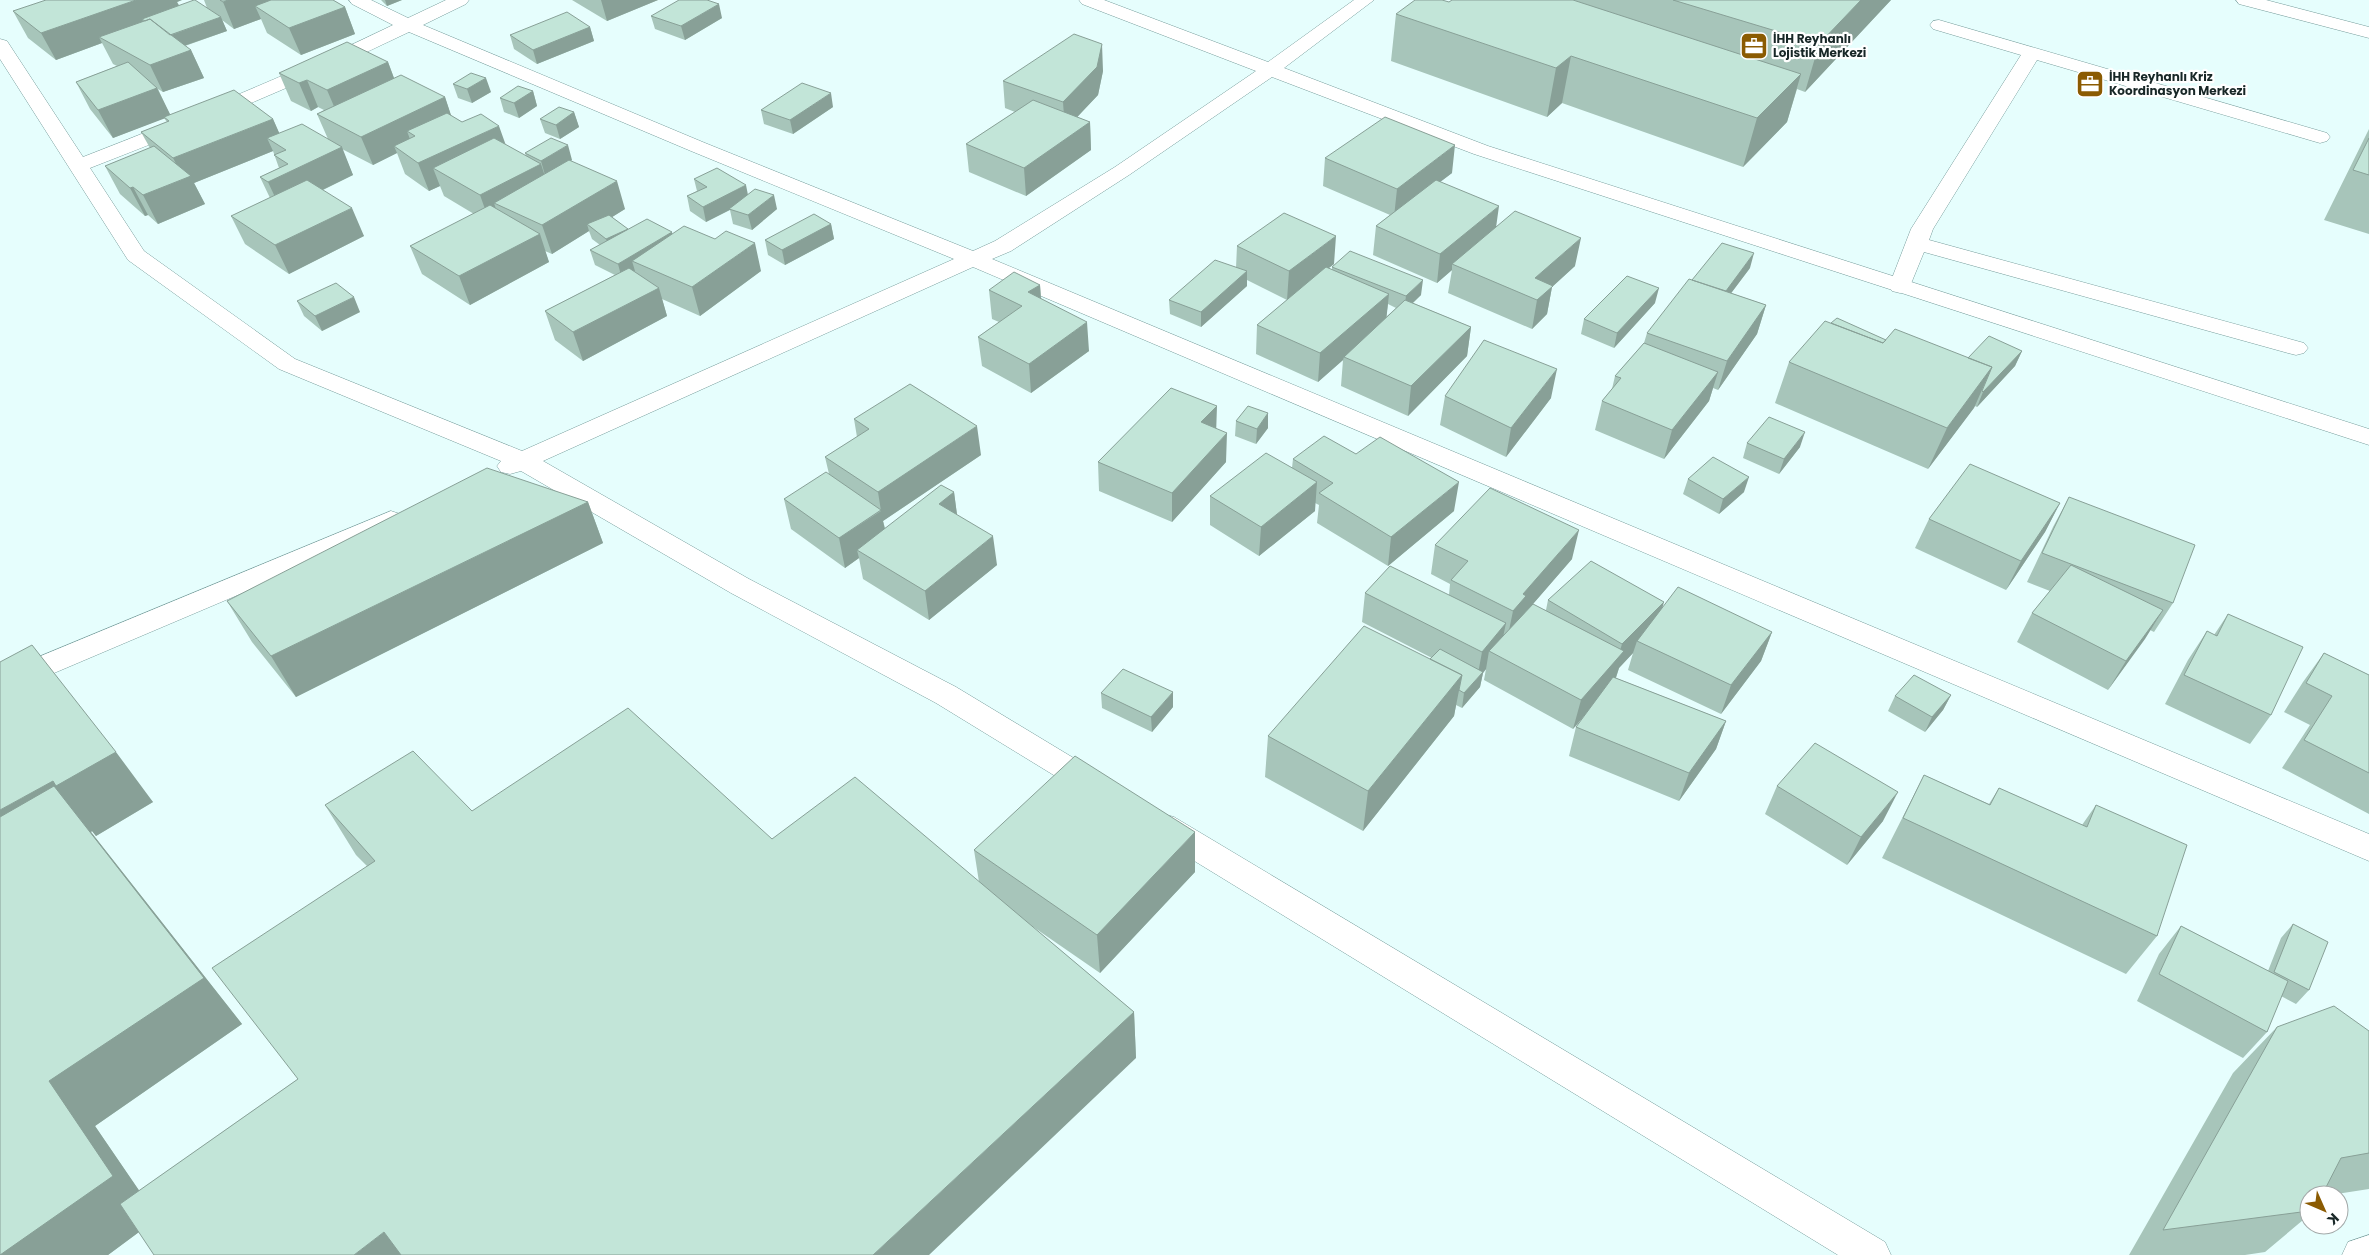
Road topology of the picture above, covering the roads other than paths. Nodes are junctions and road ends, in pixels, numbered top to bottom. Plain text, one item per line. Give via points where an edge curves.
1 (358, 0) edge
2 (460, 0) edge
3 (1088, 0) edge
4 (1365, 0) edge
5 (2245, 0) edge
6 (407, 24) junction
7 (1939, 25) dead end
8 (2369, 33) edge
9 (0, 45) edge
10 (2032, 52) junction
11 (1270, 70) junction
12 (2320, 136) dead end
13 (78, 166) junction
14 (1916, 243) junction
15 (973, 259) junction
16 (1900, 286) junction
17 (2296, 348) dead end
18 (2369, 437) edge
19 (522, 460) junction
20 (488, 476) edge
21 (411, 511) edge
22 (0, 685) edge
23 (1116, 798) edge
24 (1141, 813) edge
25 (2369, 848) edge
26 (2369, 1253) edge
27 (1872, 1255) edge
28 (2361, 1255) edge

1 - 6 street
2 - 6 street
3 - 11 street
4 - 11 street
5 - 8 street
6 - 13 street via 342,57 208,115
6 - 15 street
7 - 10 street
9 - 13 street
10 - 12 street
10 - 14 street
11 - 15 street via 1090,191 1003,246
11 - 16 street via 1481,150
13 - 19 street via 136,255 287,364
14 - 16 street
14 - 17 street
15 - 19 street
15 - 25 street
16 - 18 street
19 - 20 street
19 - 23 street via 740,586 946,695
21 - 22 street
24 - 27 street
26 - 28 street

